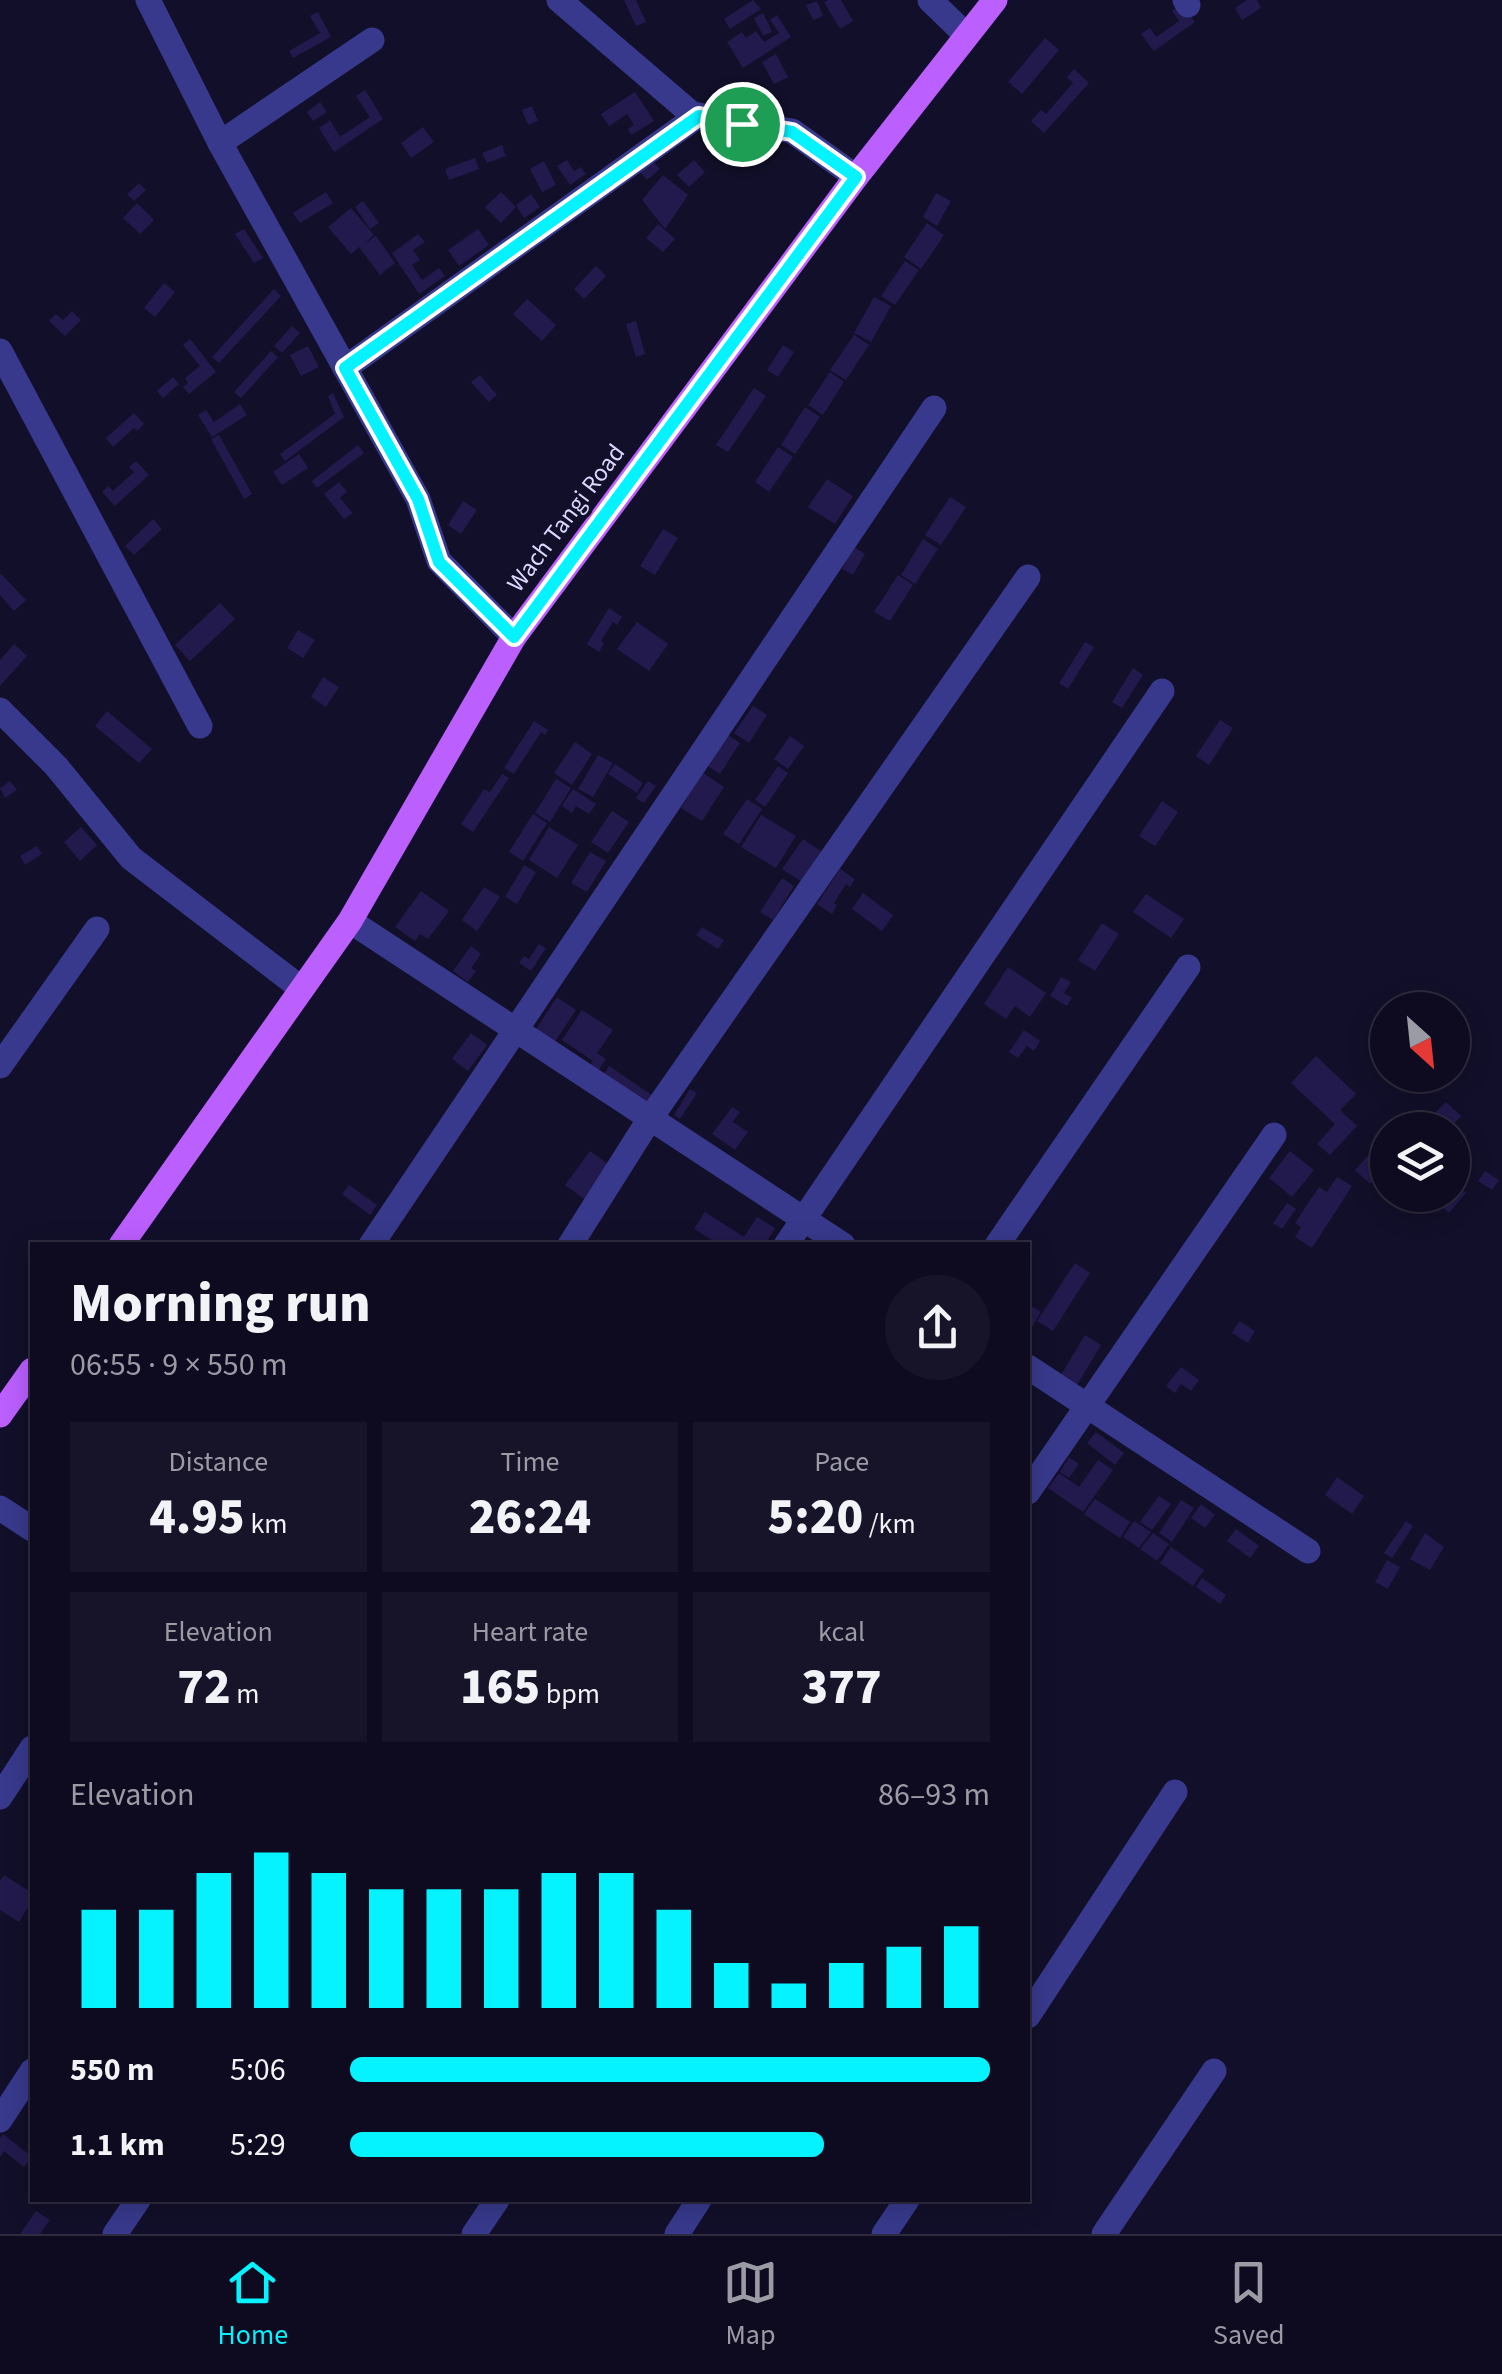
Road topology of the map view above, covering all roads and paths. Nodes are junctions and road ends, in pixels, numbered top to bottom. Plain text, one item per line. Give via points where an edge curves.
1 (148, 0) edge
2 (560, 0) edge
3 (930, 0) edge
4 (994, 0) edge
5 (966, 35) junction
6 (372, 40) dead end
7 (699, 116) junction
8 (220, 143) junction
9 (856, 177) junction
10 (0, 351) edge
11 (345, 368) junction
12 (934, 408) dead end
13 (1028, 578) dead end
14 (514, 637) junction
15 (1162, 691) dead end
16 (0, 710) edge
17 (200, 726) dead end
18 (350, 921) junction
19 (97, 930) dead end
20 (1188, 966) dead end
21 (302, 989) junction
22 (516, 1030) junction
23 (0, 1066) edge
24 (649, 1120) junction
25 (1274, 1135) dead end
26 (803, 1219) junction
27 (123, 1242) edge
28 (373, 1242) edge
29 (572, 1242) edge
30 (788, 1242) edge
31 (838, 1242) edge
32 (999, 1242) edge
33 (1030, 1368) edge
34 (30, 1373) edge
35 (1087, 1406) junction
36 (0, 1415) edge
37 (1030, 1489) edge
38 (0, 1508) edge
39 (30, 1528) edge
40 (1308, 1551) dead end
41 (30, 1751) edge
42 (1176, 1792) dead end
43 (0, 1797) edge
44 (1030, 2013) edge
45 (1214, 2071) dead end
46 (30, 2074) edge
47 (0, 2120) edge
48 (137, 2202) edge
49 (496, 2202) edge
50 (698, 2202) edge
51 (906, 2202) edge
52 (115, 2234) edge
53 (474, 2234) edge
54 (677, 2234) edge
55 (884, 2234) edge
56 (1104, 2234) edge

1 - 8 street
2 - 7 street
3 - 5 street
4 - 5 main road, Wach Tangi Road
5 - 9 main road, Wach Tangi Road
6 - 8 street
7 - 9 street via 792,132
7 - 11 street
8 - 11 street
9 - 14 main road, Wach Tangi Road
10 - 17 street
11 - 14 street via 418,499 439,562
12 - 22 street
13 - 24 street
14 - 18 main road, Wach Tangi Road
15 - 26 street
16 - 21 street via 56,766 130,858
18 - 21 main road, Wach Tangi Road
18 - 22 street
19 - 23 street
20 - 32 street
21 - 27 main road, Wach Tangi Road
22 - 24 street
22 - 28 street
24 - 26 street
24 - 29 street
25 - 35 street
26 - 30 street
26 - 31 street
33 - 35 street
34 - 36 main road
35 - 37 street
35 - 40 street
38 - 39 street
41 - 43 street
42 - 44 street
45 - 56 street
46 - 47 street
48 - 52 street
49 - 53 street
50 - 54 street
51 - 55 street

